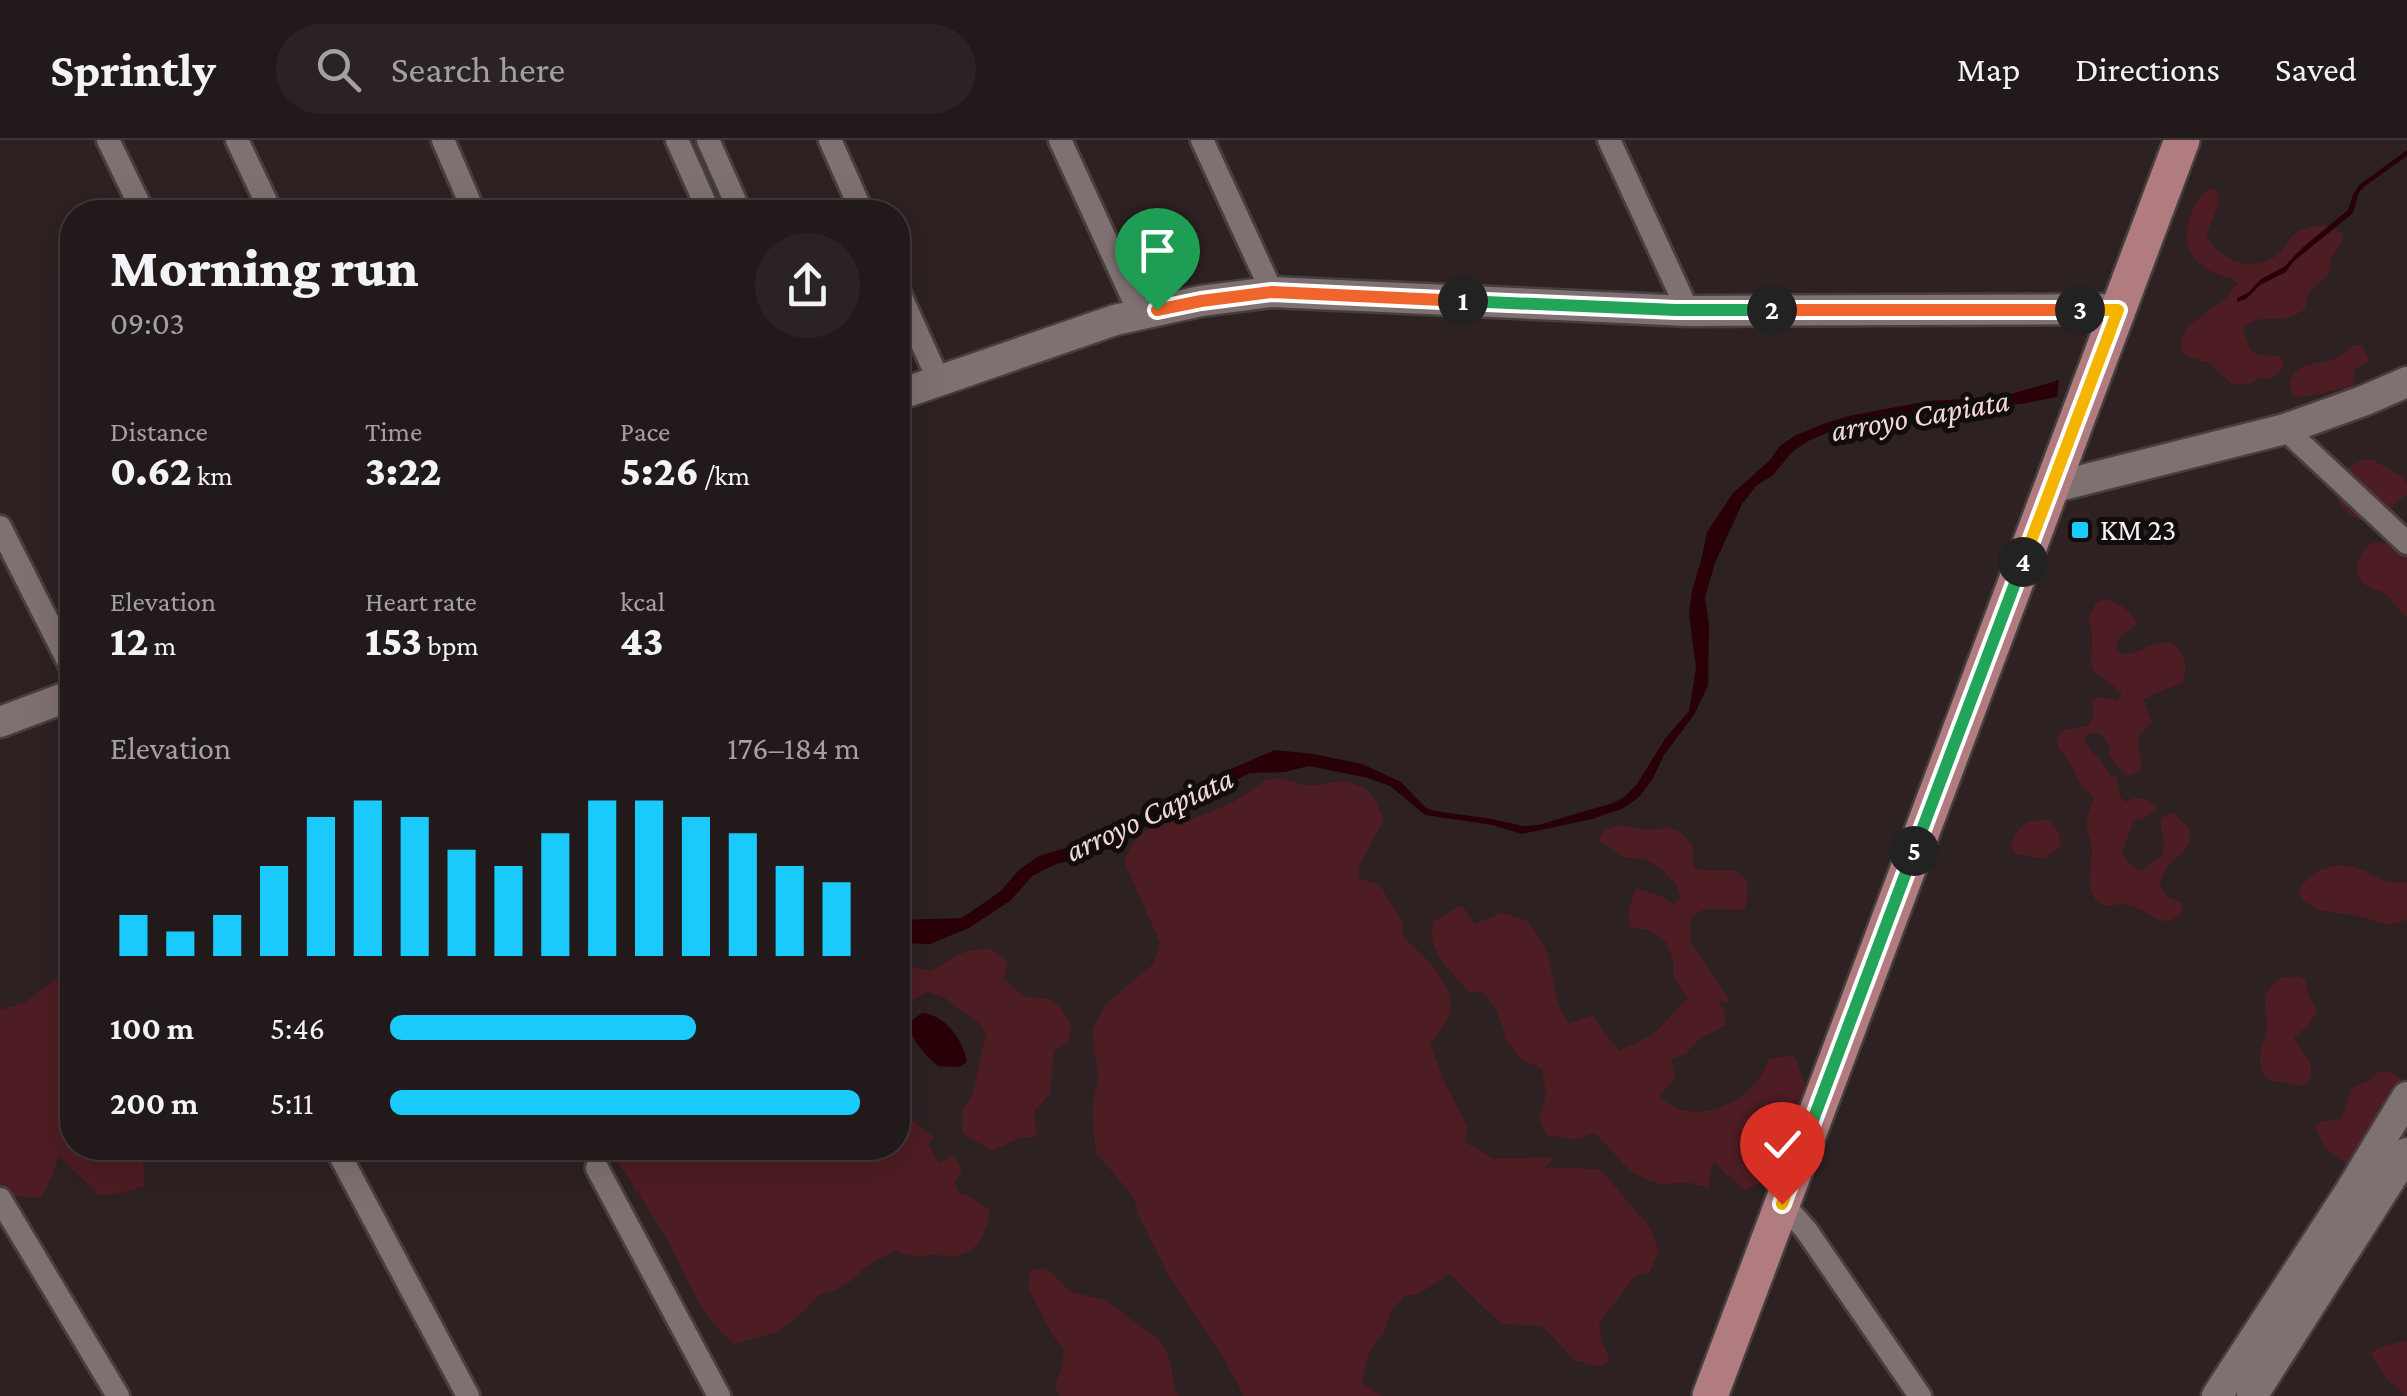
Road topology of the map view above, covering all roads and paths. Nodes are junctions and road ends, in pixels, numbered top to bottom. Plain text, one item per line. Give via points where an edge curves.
1 (108, 140) edge
2 (237, 140) edge
3 (443, 140) edge
4 (676, 140) edge
5 (708, 140) edge
6 (830, 140) edge
7 (1060, 140) edge
8 (1202, 140) edge
9 (1609, 140) edge
10 (2182, 140) edge
11 (137, 200) edge
12 (266, 200) edge
13 (469, 200) edge
14 (704, 200) edge
15 (735, 200) edge
16 (857, 200) edge
17 (1272, 292) junction
18 (1688, 310) junction
19 (2118, 310) junction
20 (1140, 314) junction
21 (910, 317) edge
22 (938, 379) junction
23 (2407, 382) edge
24 (910, 390) edge
25 (2285, 429) junction
26 (2051, 488) junction
27 (0, 527) edge
28 (2407, 543) edge
29 (60, 645) edge
30 (60, 700) edge
31 (0, 722) edge
32 (2407, 1096) edge
33 (2407, 1153) edge
34 (342, 1160) edge
35 (597, 1168) dead end
36 (0, 1199) edge
37 (1782, 1204) junction
38 (118, 1396) edge
39 (468, 1396) edge
40 (719, 1396) edge
41 (1710, 1396) edge
42 (1920, 1396) edge
43 (2217, 1396) edge
44 (2252, 1396) edge

1 - 11 street
2 - 12 street
3 - 13 street
4 - 14 street
5 - 15 street
6 - 16 street
7 - 20 street
8 - 17 street
9 - 18 street
10 - 19 main road
17 - 18 main road
17 - 20 main road
18 - 19 main road
19 - 26 main road
20 - 22 main road
21 - 22 street
22 - 24 main road
23 - 25 main road
25 - 26 main road
25 - 28 street
26 - 37 main road
27 - 29 street
30 - 31 main road
32 - 43 main road
33 - 44 main road
34 - 39 street
35 - 40 street
36 - 38 street
37 - 41 main road
37 - 42 street

